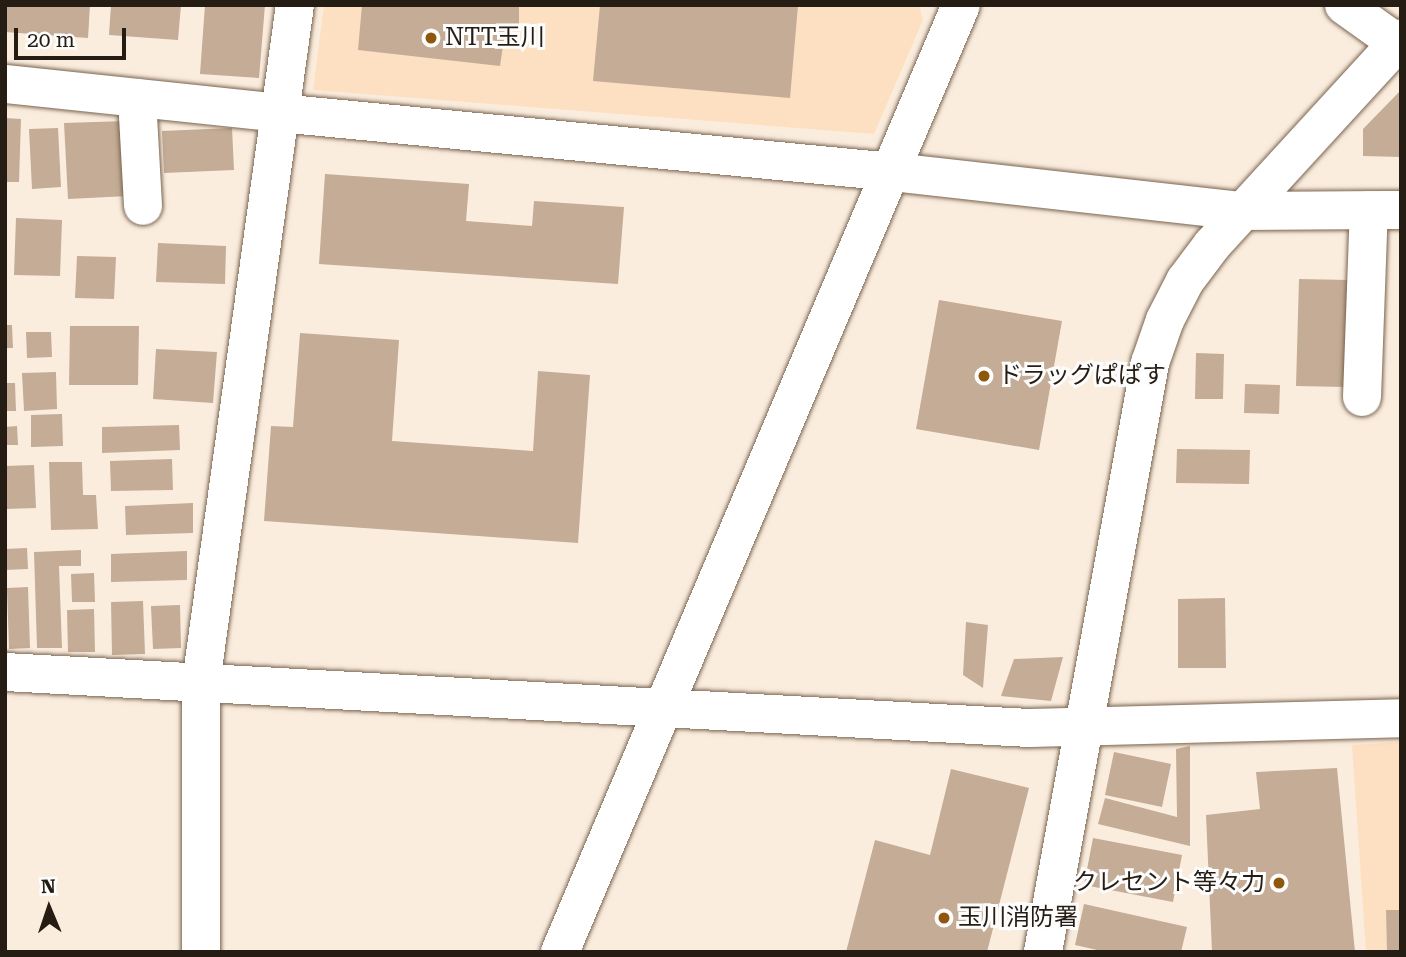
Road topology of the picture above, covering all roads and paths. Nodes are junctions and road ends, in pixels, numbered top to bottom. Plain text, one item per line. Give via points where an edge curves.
1 (295, 5) edge
2 (961, 5) edge
3 (1344, 5) edge
4 (1399, 41) edge
5 (5, 84) edge
6 (137, 98) junction
7 (279, 113) junction
8 (893, 172) junction
9 (143, 206) dead end
10 (1385, 210) edge
11 (1242, 212) junction
12 (1363, 397) dead end
13 (5, 672) edge
14 (201, 683) junction
15 (663, 709) junction
16 (1401, 718) edge
17 (1081, 728) junction
18 (201, 952) edge
19 (560, 952) edge
20 (1043, 952) edge

1 - 7 street
2 - 8 street
3 - 4 street
4 - 11 street
5 - 6 street
6 - 7 street
6 - 9 street
7 - 8 street
7 - 14 street
8 - 11 street
8 - 15 street
10 - 11 street
10 - 12 street
11 - 17 street via 1185,281 1153,352
13 - 14 street
14 - 15 street
14 - 18 street
15 - 17 street
15 - 19 street
16 - 17 street via 1112,723
17 - 20 street

